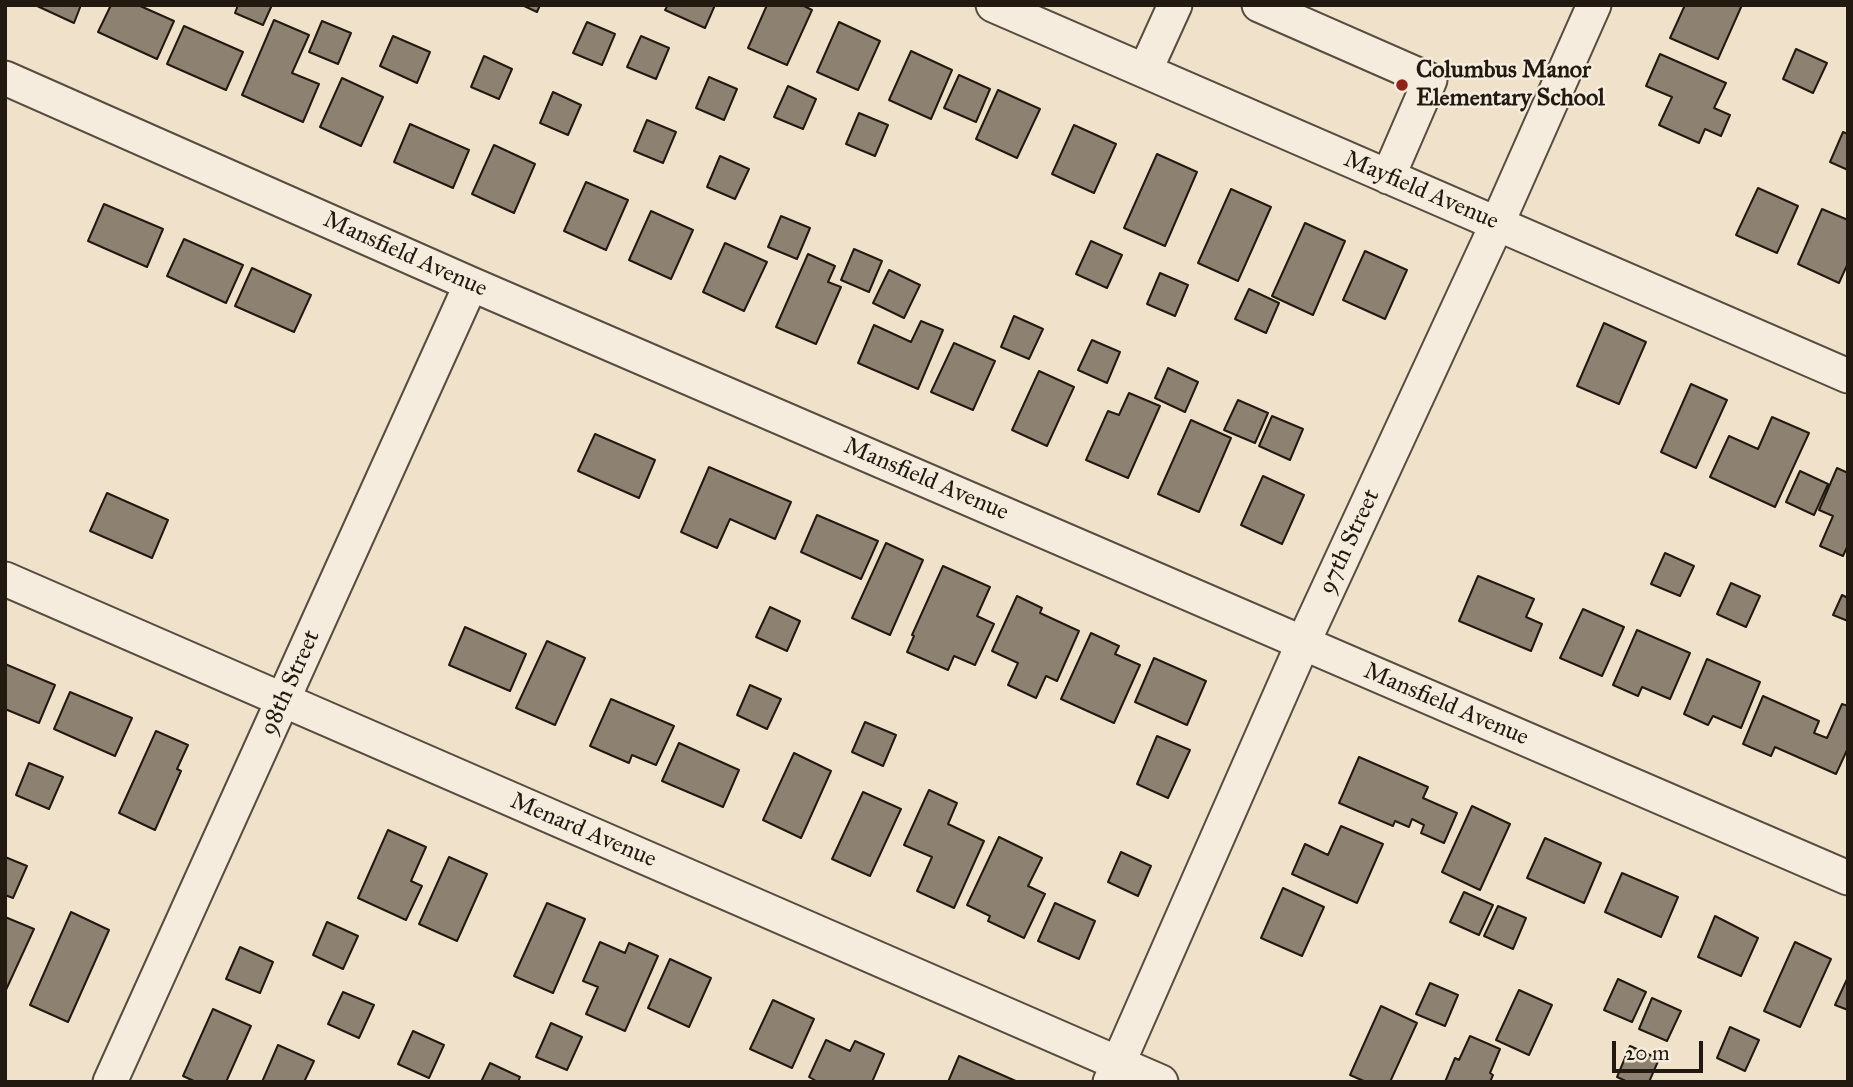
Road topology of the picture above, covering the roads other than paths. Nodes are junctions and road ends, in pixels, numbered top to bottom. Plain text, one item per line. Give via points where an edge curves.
1 (993, 5) edge
2 (1175, 5) edge
3 (1259, 5) edge
4 (1594, 5) edge
5 (1145, 71) junction
6 (5, 78) edge
7 (1388, 177) junction
8 (1497, 224) junction
9 (471, 284) junction
10 (1848, 376) edge
11 (5, 579) edge
12 (1303, 643) junction
13 (283, 701) junction
14 (1848, 878) edge
15 (1114, 1072) edge
16 (110, 1082) edge
17 (1161, 1082) edge

1 - 5 street, Mayfield Avenue
2 - 5 street
3 - 7 street via 1430,80
4 - 8 street, 97th Street
5 - 7 street, Mayfield Avenue
6 - 9 street, Mansfield Avenue
7 - 8 street, Mayfield Avenue
8 - 10 street, Mayfield Avenue
8 - 12 street, 97th Street
9 - 12 street, Mansfield Avenue
9 - 13 street, 98th Street
11 - 13 street, Menard Avenue
12 - 14 street, Mansfield Avenue
12 - 15 street, 97th Street
13 - 15 street, Menard Avenue
13 - 16 street, 98th Street
15 - 17 street, Menard Avenue

